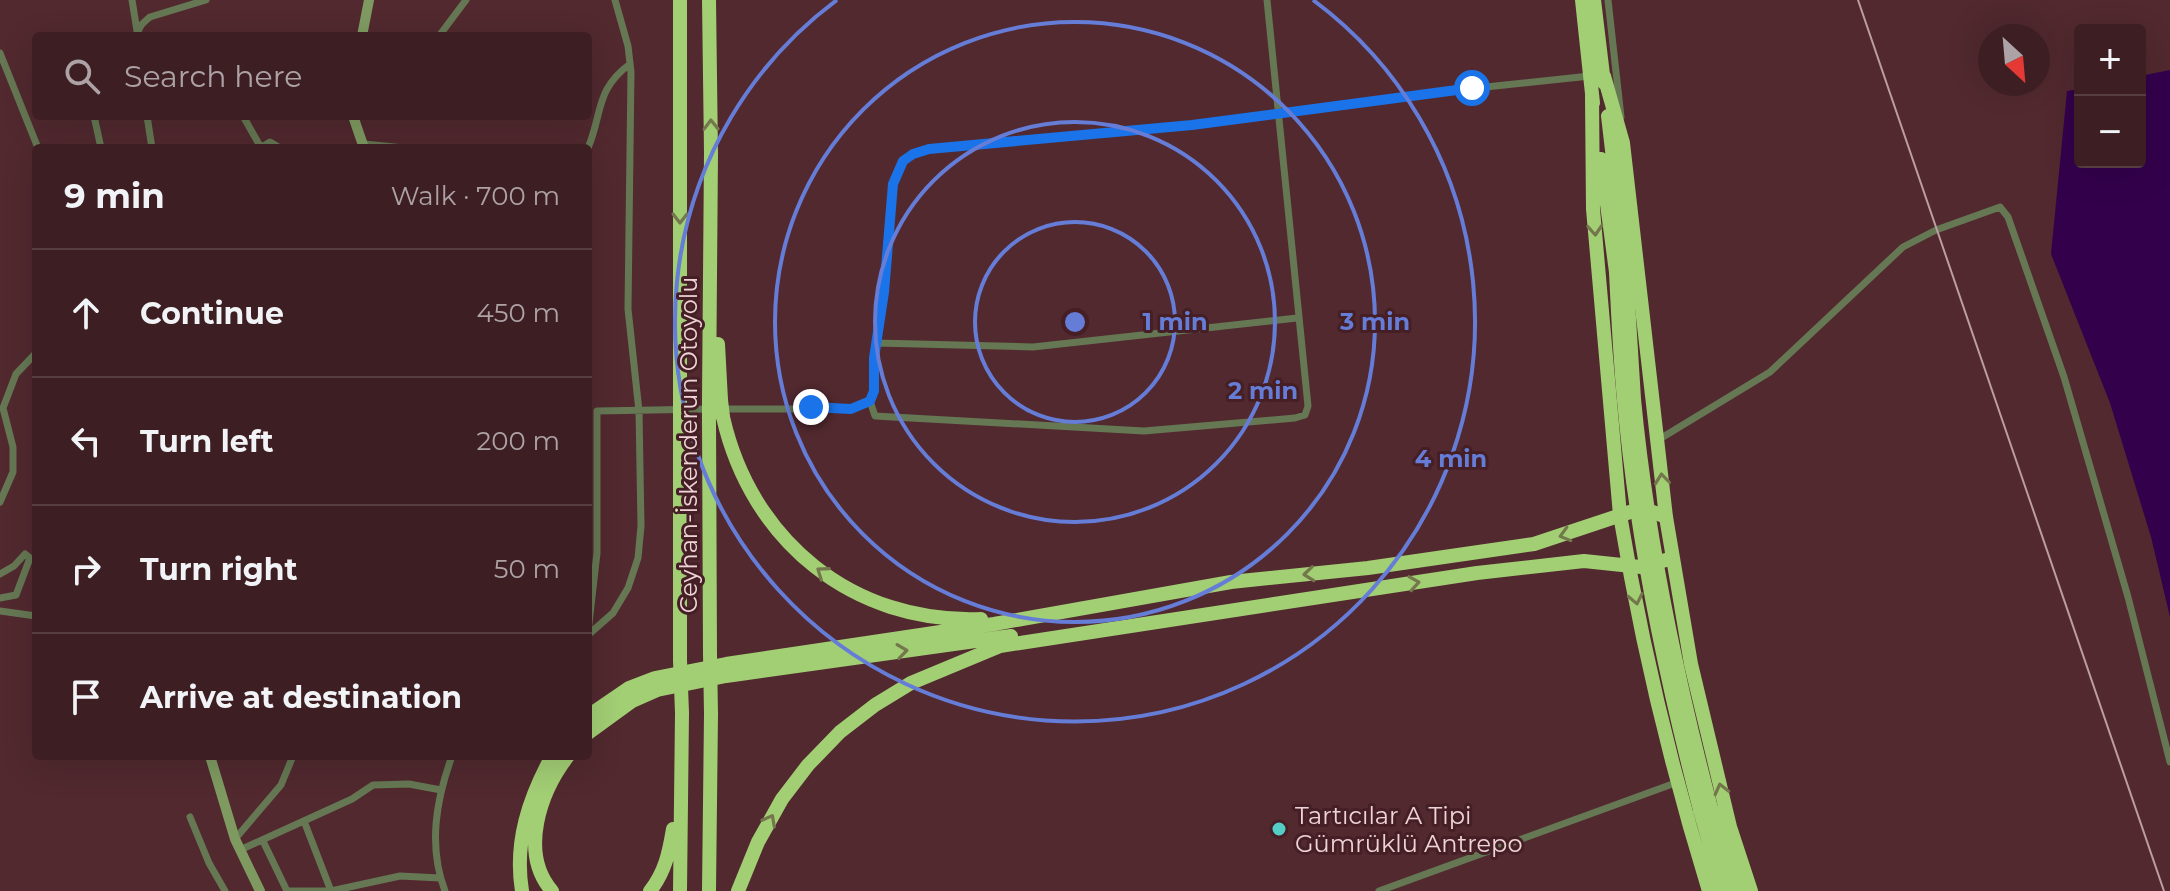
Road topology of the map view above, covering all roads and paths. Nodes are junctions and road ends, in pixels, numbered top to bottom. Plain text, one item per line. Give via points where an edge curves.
1 (132, 0) edge
2 (206, 0) edge
3 (369, 0) edge
4 (466, 0) edge
5 (615, 0) edge
6 (680, 0) edge
7 (709, 0) edge
8 (1267, 0) edge
9 (1582, 0) edge
10 (1594, 0) edge
11 (1608, 0) edge
12 (138, 32) edge
13 (139, 32) edge
14 (363, 32) edge
15 (442, 32) edge
16 (0, 53) edge
17 (630, 64) junction
18 (1598, 76) junction
19 (1592, 96) junction
20 (1280, 113) junction
21 (95, 120) edge
22 (148, 120) edge
23 (245, 120) edge
24 (354, 120) edge
25 (1623, 143) junction
26 (38, 144) edge
27 (100, 144) edge
28 (151, 144) edge
29 (258, 144) edge
30 (363, 144) edge
31 (590, 144) edge
32 (1621, 271) junction
33 (1297, 318) junction
34 (876, 343) junction
35 (32, 357) edge
36 (870, 401) junction
37 (639, 411) junction
38 (716, 417) junction
39 (1658, 440) junction
40 (0, 502) edge
41 (1620, 515) junction
42 (1666, 517) junction
43 (1673, 558) junction
44 (1628, 564) junction
45 (0, 574) edge
46 (592, 597) edge
47 (0, 598) edge
48 (1085, 609) junction
49 (0, 611) edge
50 (1226, 613) junction
51 (32, 615) edge
52 (592, 630) edge
53 (592, 713) edge
54 (592, 730) edge
55 (681, 737) junction
56 (211, 760) edge
57 (291, 760) edge
58 (451, 760) edge
59 (550, 760) edge
60 (566, 760) edge
61 (2170, 762) edge
62 (1678, 782) junction
63 (441, 790) junction
64 (1706, 809) junction
65 (190, 817) dead end
66 (304, 821) junction
67 (263, 841) junction
68 (238, 845) junction
69 (440, 878) junction
70 (225, 891) edge
71 (260, 891) edge
72 (289, 891) edge
73 (331, 891) edge
74 (445, 891) edge
75 (522, 891) edge
76 (552, 891) edge
77 (650, 891) edge
78 (680, 891) edge
79 (709, 891) edge
80 (738, 891) edge
81 (1379, 891) edge
82 (1709, 891) edge
83 (1723, 891) edge
84 (1737, 891) edge
85 (1751, 891) edge

1 - 12 street
2 - 13 street via 150,17
3 - 14 street
4 - 15 street
5 - 17 street
6 -> 55 highway, Ceyhan-İskenderun Otoyolu, bridge
38 -> 7 highway, Ceyhan-İskenderun Otoyolu, bridge
8 - 20 street
9 - 18 highway
10 - 18 highway
11 - 25 street
16 - 26 street
17 - 31 street via 613,76 602,95
17 - 37 street via 628,309
18 - 19 highway
18 - 20 street
18 - 25 highway
18 - 32 highway
19 - 32 highway
19 -> 41 highway via 1593,209
20 - 33 street
20 - 34 street via 913,154 903,161 893,184
21 - 27 street
22 - 28 street
23 - 29 street
24 - 30 street
25 - 39 highway
32 - 64 highway, bridge via 1652,532
33 - 34 street via 1033,347
33 - 36 street via 1308,406 1305,415 1295,418 1144,431 875,416
34 - 36 street
35 - 40 street via 16,374 3,408 13,472
36 - 37 street via 851,409
37 - 46 street via 597,411
37 - 52 street via 638,558 613,613
48 -> 38 highway via 941,617 880,604 852,591 805,560 766,517
38 - 79 highway, Ceyhan-İskenderun Otoyolu, bridge
42 -> 39 highway
39 - 61 street via 1770,372 1903,247 2000,207 2064,377
41 - 42 highway via 1633,511
41 - 44 highway
41 -> 48 highway via 1534,544 1231,582
42 - 43 highway
43 - 44 highway via 1641,567
85 -> 43 highway via 1707,734
50 -> 44 highway via 1477,573 1584,561
44 -> 62 highway
45 - 47 street via 25,554 30,558 16,595
48 - 53 highway via 655,678
49 - 51 street
54 -> 50 highway via 657,690 726,676 1143,617
80 -> 50 highway via 758,842 808,765 840,732 911,683 1000,646
55 - 77 highway via 669,855
55 - 78 highway, Ceyhan-İskenderun Otoyolu
56 - 68 street
57 - 68 street via 281,785
58 - 63 street
59 - 75 highway via 527,811 520,846
60 - 76 highway via 548,789 535,835 537,868
62 - 81 street
62 - 82 highway
63 - 66 street via 373,785
63 - 69 street via 435,849
64 - 83 highway
64 - 84 highway
65 - 70 street
66 - 67 street
66 - 73 street
67 - 68 street
67 - 72 street
68 - 71 street
69 - 73 street via 400,876
69 - 74 street
72 - 73 street

